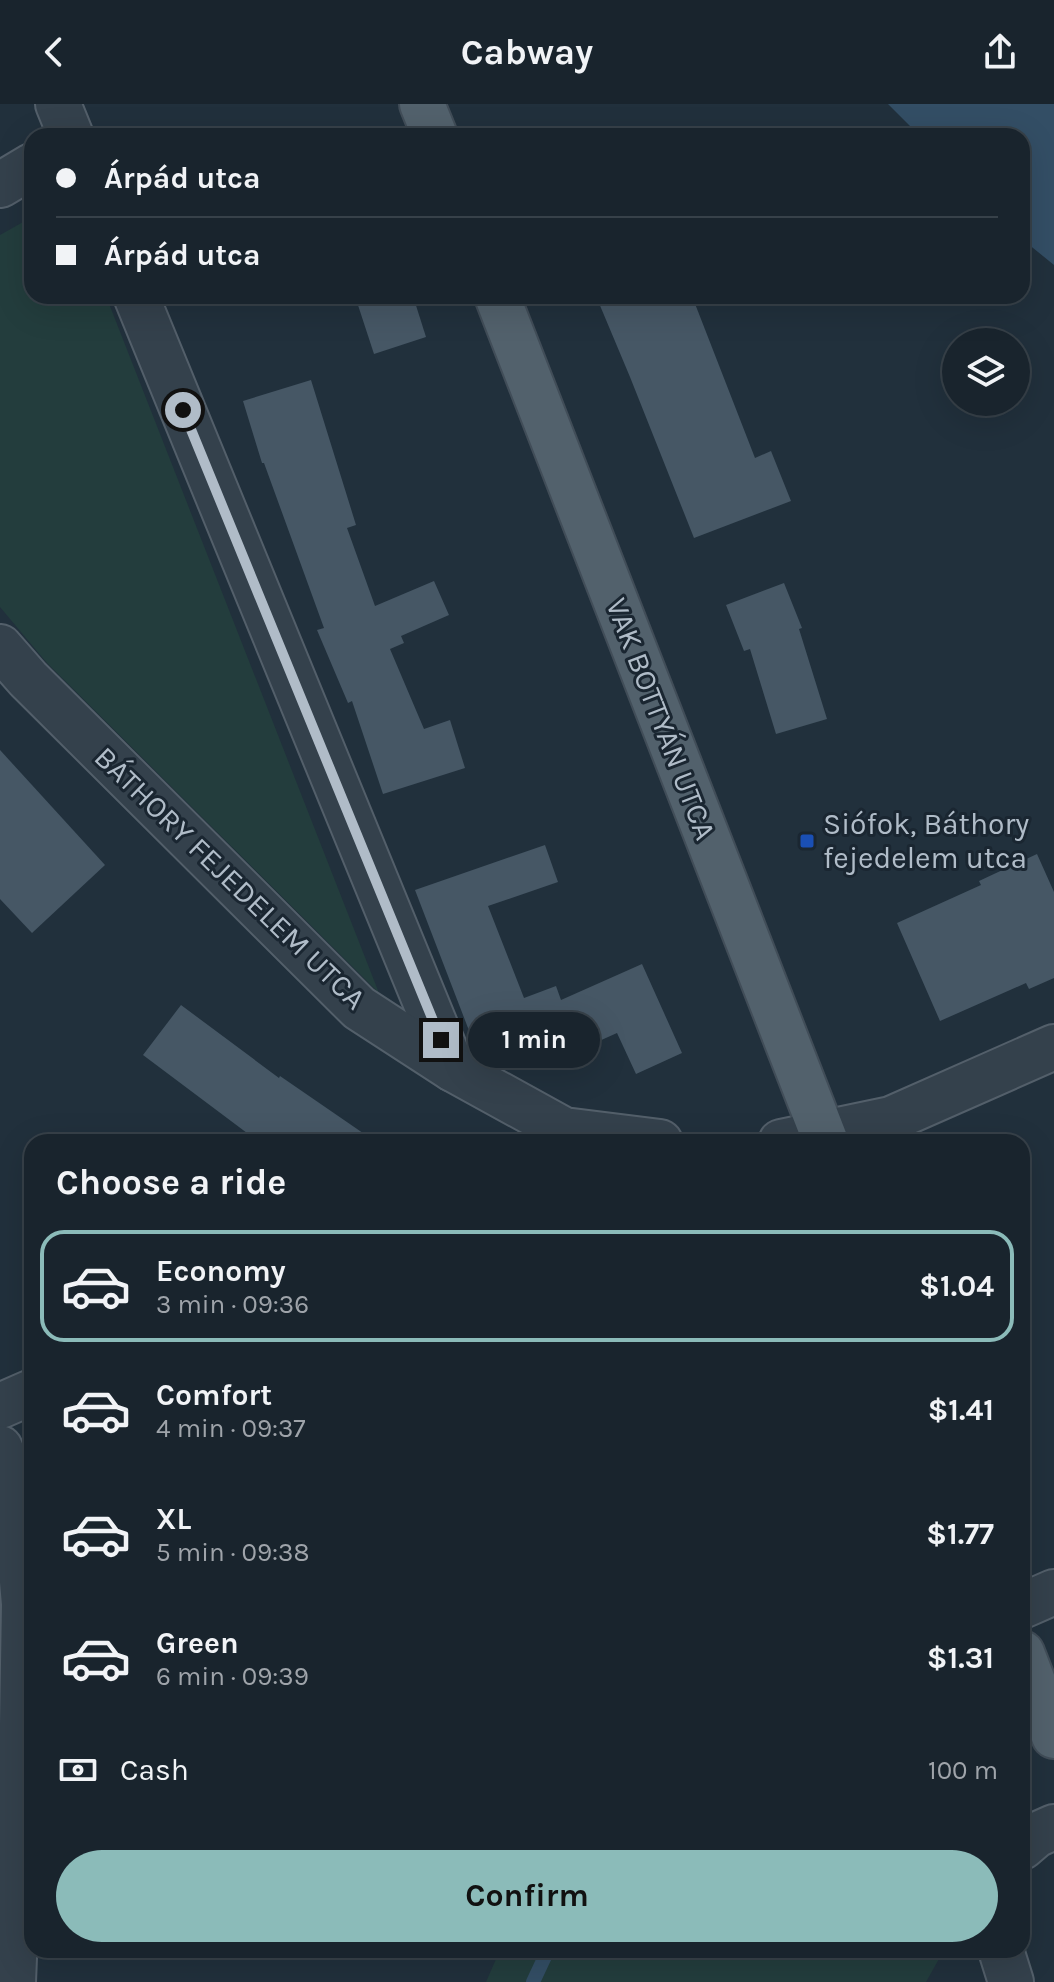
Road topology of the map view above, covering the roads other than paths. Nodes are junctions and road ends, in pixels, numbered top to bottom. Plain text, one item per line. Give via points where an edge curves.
1 (58, 104) edge
2 (422, 104) edge
3 (68, 128) edge
4 (432, 128) edge
5 (24, 171) edge
6 (0, 185) edge
7 (139, 304) edge
8 (500, 304) edge
9 (0, 647) edge
10 (1054, 1047) edge
11 (453, 1069) junction
12 (551, 1134) edge
13 (808, 1134) edge
14 (830, 1134) edge
15 (24, 1396) edge
16 (0, 1406) edge
17 (0, 1448) edge
18 (1054, 1592) edge
19 (1030, 1602) edge
20 (12, 1604) edge
21 (1030, 1674) edge
22 (1054, 1736) edge
23 (1054, 1827) edge
24 (1030, 1840) edge
25 (1004, 1958) edge
26 (13, 1982) edge
27 (1011, 1982) edge

1 - 3 street
2 - 4 main road
5 - 6 street
7 - 11 street
8 - 13 main road, VAK BOTTYÁN UTCA
9 - 11 street, BÁTHORY FEJEDELEM UTCA via 359,1008
10 - 14 street via 891,1119
11 - 12 street, BÁTHORY FEJEDELEM UTCA
15 - 16 street
17 - 20 street via 13,1479
18 - 19 street
20 - 26 street via 21,1786
21 - 22 main road
23 - 24 street
25 - 27 street

